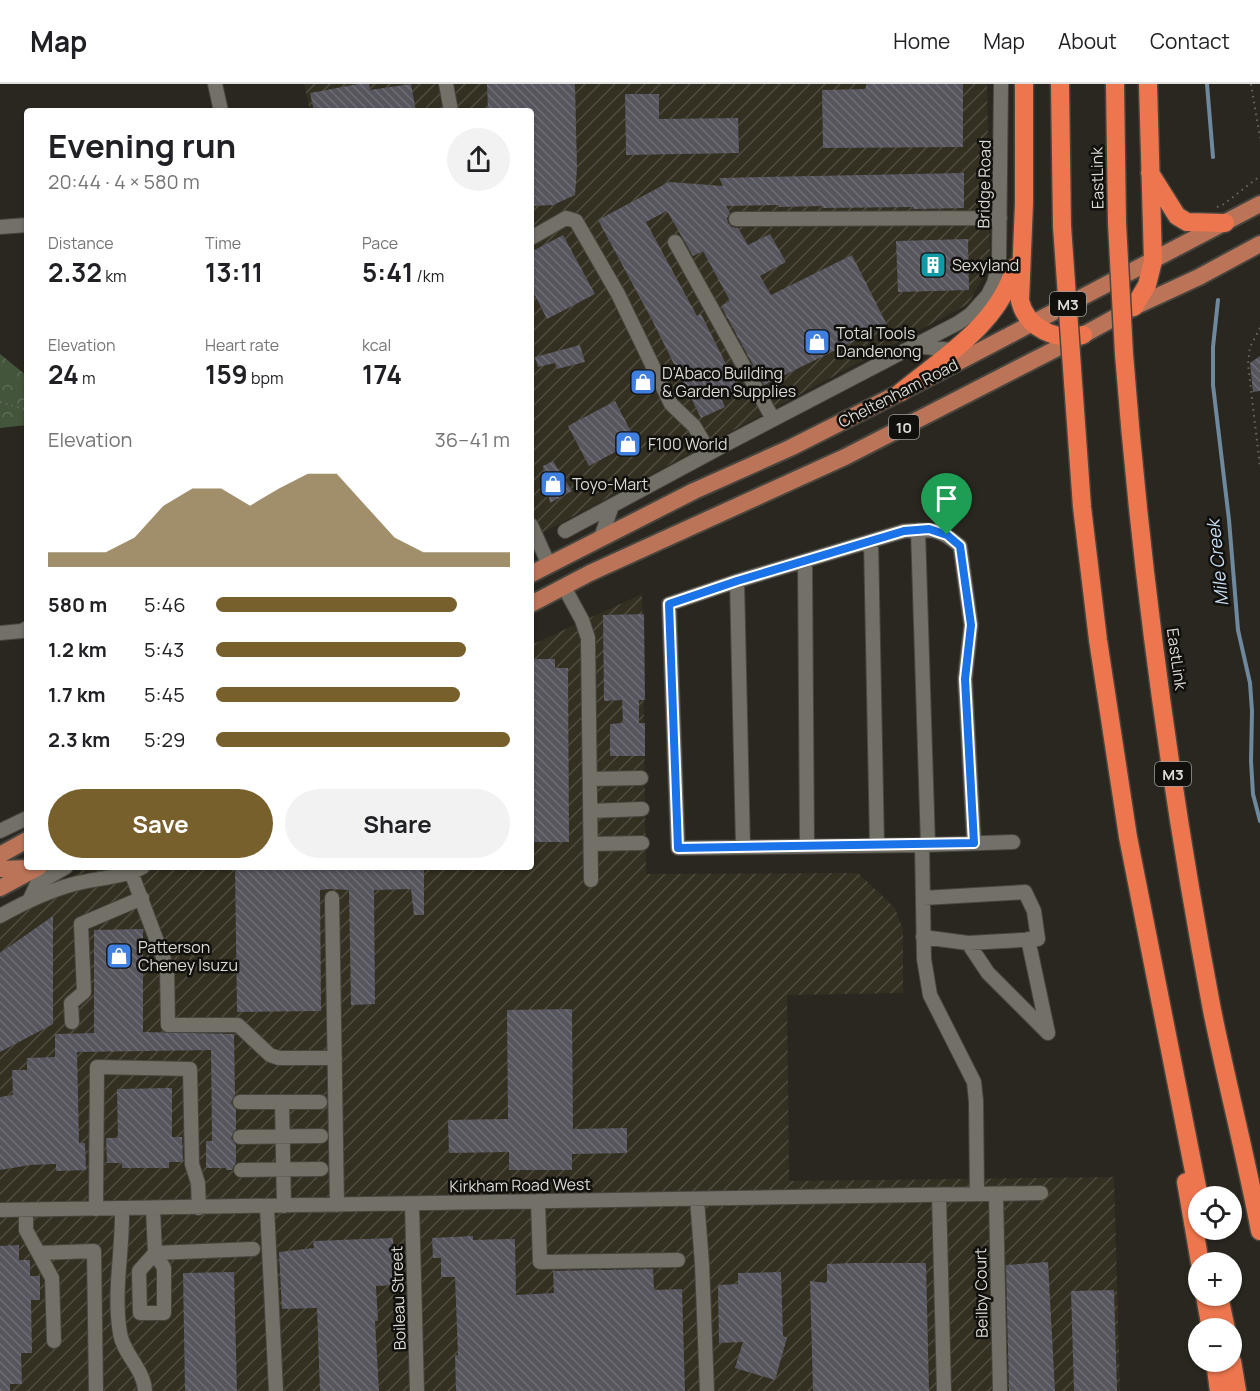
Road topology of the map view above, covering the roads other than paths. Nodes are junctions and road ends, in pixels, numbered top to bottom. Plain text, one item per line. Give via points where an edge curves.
1 (215, 84) edge
2 (446, 84) edge
3 (1001, 84) edge
4 (1024, 84) edge
5 (1060, 84) edge
6 (1115, 84) edge
7 (1148, 84) edge
8 (220, 108) edge
9 (450, 108) edge
10 (1149, 172) junction
11 (1024, 203) junction
12 (1260, 204) edge
13 (1000, 218) junction
14 (736, 219) dead end
15 (1225, 223) junction
16 (24, 225) edge
17 (0, 227) edge
18 (534, 236) edge
19 (675, 242) dead end
20 (1260, 244) edge
21 (1153, 261) junction
22 (994, 283) joint
23 (1134, 307) junction
24 (1034, 324) junction
25 (1083, 335) junction
26 (915, 346) junction
27 (952, 350) junction
28 (901, 392) junction
29 (773, 419) junction
30 (710, 453) junction
31 (612, 506) junction
32 (918, 530) junction
33 (565, 531) dead end
34 (534, 532) edge
35 (601, 537) junction
36 (871, 541) junction
37 (805, 561) junction
38 (549, 565) junction
39 (534, 572) edge
40 (737, 581) junction
41 (564, 587) junction
42 (534, 602) edge
43 (24, 630) edge
44 (0, 633) edge
45 (641, 778) dead end
46 (590, 779) junction
47 (642, 809) dead end
48 (590, 811) junction
49 (24, 820) edge
50 (2, 831) edge
51 (1128, 837) junction
52 (24, 842) edge
53 (1013, 842) dead end
54 (642, 843) dead end
55 (974, 843) junction
56 (591, 844) junction
57 (925, 845) junction
58 (807, 846) junction
59 (877, 846) junction
60 (743, 847) junction
61 (0, 855) edge
62 (24, 868) edge
63 (0, 869) edge
64 (33, 870) edge
65 (61, 870) edge
66 (133, 870) edge
67 (137, 870) edge
68 (591, 880) dead end
69 (0, 888) edge
70 (141, 898) junction
71 (332, 898) dead end
72 (923, 898) junction
73 (29, 901) junction
74 (0, 916) edge
75 (923, 937) junction
76 (1028, 939) junction
77 (968, 943) junction
78 (72, 1022) dead end
79 (334, 1058) junction
80 (320, 1101) dead end
81 (240, 1102) dead end
82 (282, 1102) junction
83 (283, 1136) junction
84 (321, 1136) dead end
85 (240, 1137) dead end
86 (321, 1169) dead end
87 (241, 1170) dead end
88 (284, 1170) junction
89 (1198, 1186) edge
90 (1252, 1189) junction
91 (1041, 1193) dead end
92 (977, 1194) junction
93 (996, 1194) junction
94 (939, 1195) junction
95 (697, 1199) junction
96 (538, 1201) junction
97 (412, 1204) junction
98 (337, 1205) junction
99 (284, 1206) junction
100 (267, 1207) junction
101 (153, 1208) junction
102 (199, 1208) junction
103 (96, 1209) junction
104 (122, 1209) junction
105 (0, 1210) edge
106 (26, 1210) junction
107 (1260, 1215) edge
108 (1260, 1231) edge
109 (254, 1249) dead end
110 (1198, 1252) edge
111 (39, 1253) junction
112 (678, 1260) dead end
113 (54, 1341) dead end
114 (1216, 1372) edge
115 (1234, 1372) edge
116 (96, 1391) edge
117 (145, 1391) edge
118 (276, 1391) edge
119 (417, 1391) edge
120 (707, 1391) edge
121 (944, 1391) edge
122 (1000, 1391) edge
123 (1219, 1391) edge
124 (1237, 1391) edge

1 - 8 street
2 - 9 street
3 - 13 street, Bridge Road
4 - 11 highway
5 - 51 highway, M3, bridge via 1062,226 1082,507
6 - 90 highway, EastLink / M3, bridge via 1124,354 1155,646 1212,1011
7 - 10 highway
10 - 15 highway via 1177,216 1187,222
10 - 21 highway
11 - 24 highway via 1020,301
11 - 27 highway via 1015,267 1007,290 986,321
12 - 15 main road, Cheltenham Road / 10
13 - 14 street
13 - 22 street, Bridge Road via 999,262
15 - 21 main road, Cheltenham Road / 10
16 - 17 street
18 - 30 street via 566,218 576,221 618,294 672,404 694,426
19 - 29 street
20 - 23 main road, Cheltenham Road / 10
21 - 23 highway via 1147,285
21 - 24 main road, Cheltenham Road / 10
22 - 26 street, Cheltenham Road via 971,314
23 - 25 main road, Cheltenham Road / 10
24 - 25 highway via 1060,337
24 - 28 main road, Cheltenham Road / 10
25 - 41 main road, Cheltenham Road / 10 via 845,457
26 - 27 street
26 - 29 street, Cheltenham Road
27 - 28 highway
28 - 35 main road, Cheltenham Road / 10
29 - 30 street, Cheltenham Road
30 - 31 street, Cheltenham Road
31 - 33 street, Cheltenham Road
31 - 35 street
32 - 36 street
32 - 55 street via 947,535 960,546 971,625 965,679
32 - 57 street
34 - 38 street
35 - 38 main road, Cheltenham Road / 10
36 - 37 street
36 - 59 street
37 - 40 street
37 - 58 street
38 - 39 main road, Cheltenham Road / 10
38 - 41 main road
40 - 60 street
40 - 60 street via 669,604 678,848
41 - 42 main road, Cheltenham Road / 10
41 - 46 street via 588,635
43 - 44 street
45 - 46 street
46 - 48 street
47 - 48 street
48 - 56 street
49 - 50 street
51 - 89 highway, M3
51 - 110 highway
52 - 61 main road
53 - 55 street
54 - 56 street
55 - 57 street
56 - 68 street
57 - 59 street
57 - 72 street
58 - 59 street
58 - 60 street
62 - 63 main road
64 - 69 main road
65 - 73 street via 37,884
66 - 73 street
67 - 70 street
70 - 78 street via 81,924 84,992 71,1003
70 - 79 street via 167,968 168,1025 237,1025 270,1055
71 - 79 street
72 - 75 street
72 - 76 street via 1025,892 1035,911 1038,939
73 - 74 street
75 - 77 street
75 - 92 street via 930,995 974,1082
76 - 77 street
76 - 77 street via 1048,1033 988,973
79 - 98 street
80 - 82 street
81 - 82 street
82 - 83 street
83 - 84 street
83 - 85 street
83 - 88 street
86 - 88 street
87 - 88 street
88 - 99 street
90 - 107 highway
90 - 108 highway, EastLink / M3
91 - 93 street, Kirkham Road West
92 - 93 street, Kirkham Road West
92 - 94 street, Kirkham Road West
93 - 122 street, Beilby Court
94 - 95 street, Kirkham Road West
94 - 121 street
95 - 96 street, Kirkham Road West
95 - 120 street
96 - 97 street, Kirkham Road West
96 - 112 street via 540,1262
97 - 98 street, Kirkham Road West
97 - 119 street, Boileau Street
98 - 99 street, Kirkham Road West
99 - 100 street, Kirkham Road West
100 - 102 street, Kirkham Road West
100 - 118 street
101 - 102 street, Kirkham Road West
101 - 104 street, Kirkham Road West
101 - 109 street via 155,1253
102 - 103 street via 192,1164 190,1069 97,1067
103 - 104 street, Kirkham Road West
103 - 106 street, Kirkham Road West
104 - 117 street via 123,1236 117,1266 120,1334 144,1381
105 - 106 street, Kirkham Road West
106 - 111 street via 26,1230
111 - 113 street via 52,1278
111 - 116 street via 94,1251
114 - 123 highway
115 - 124 highway

